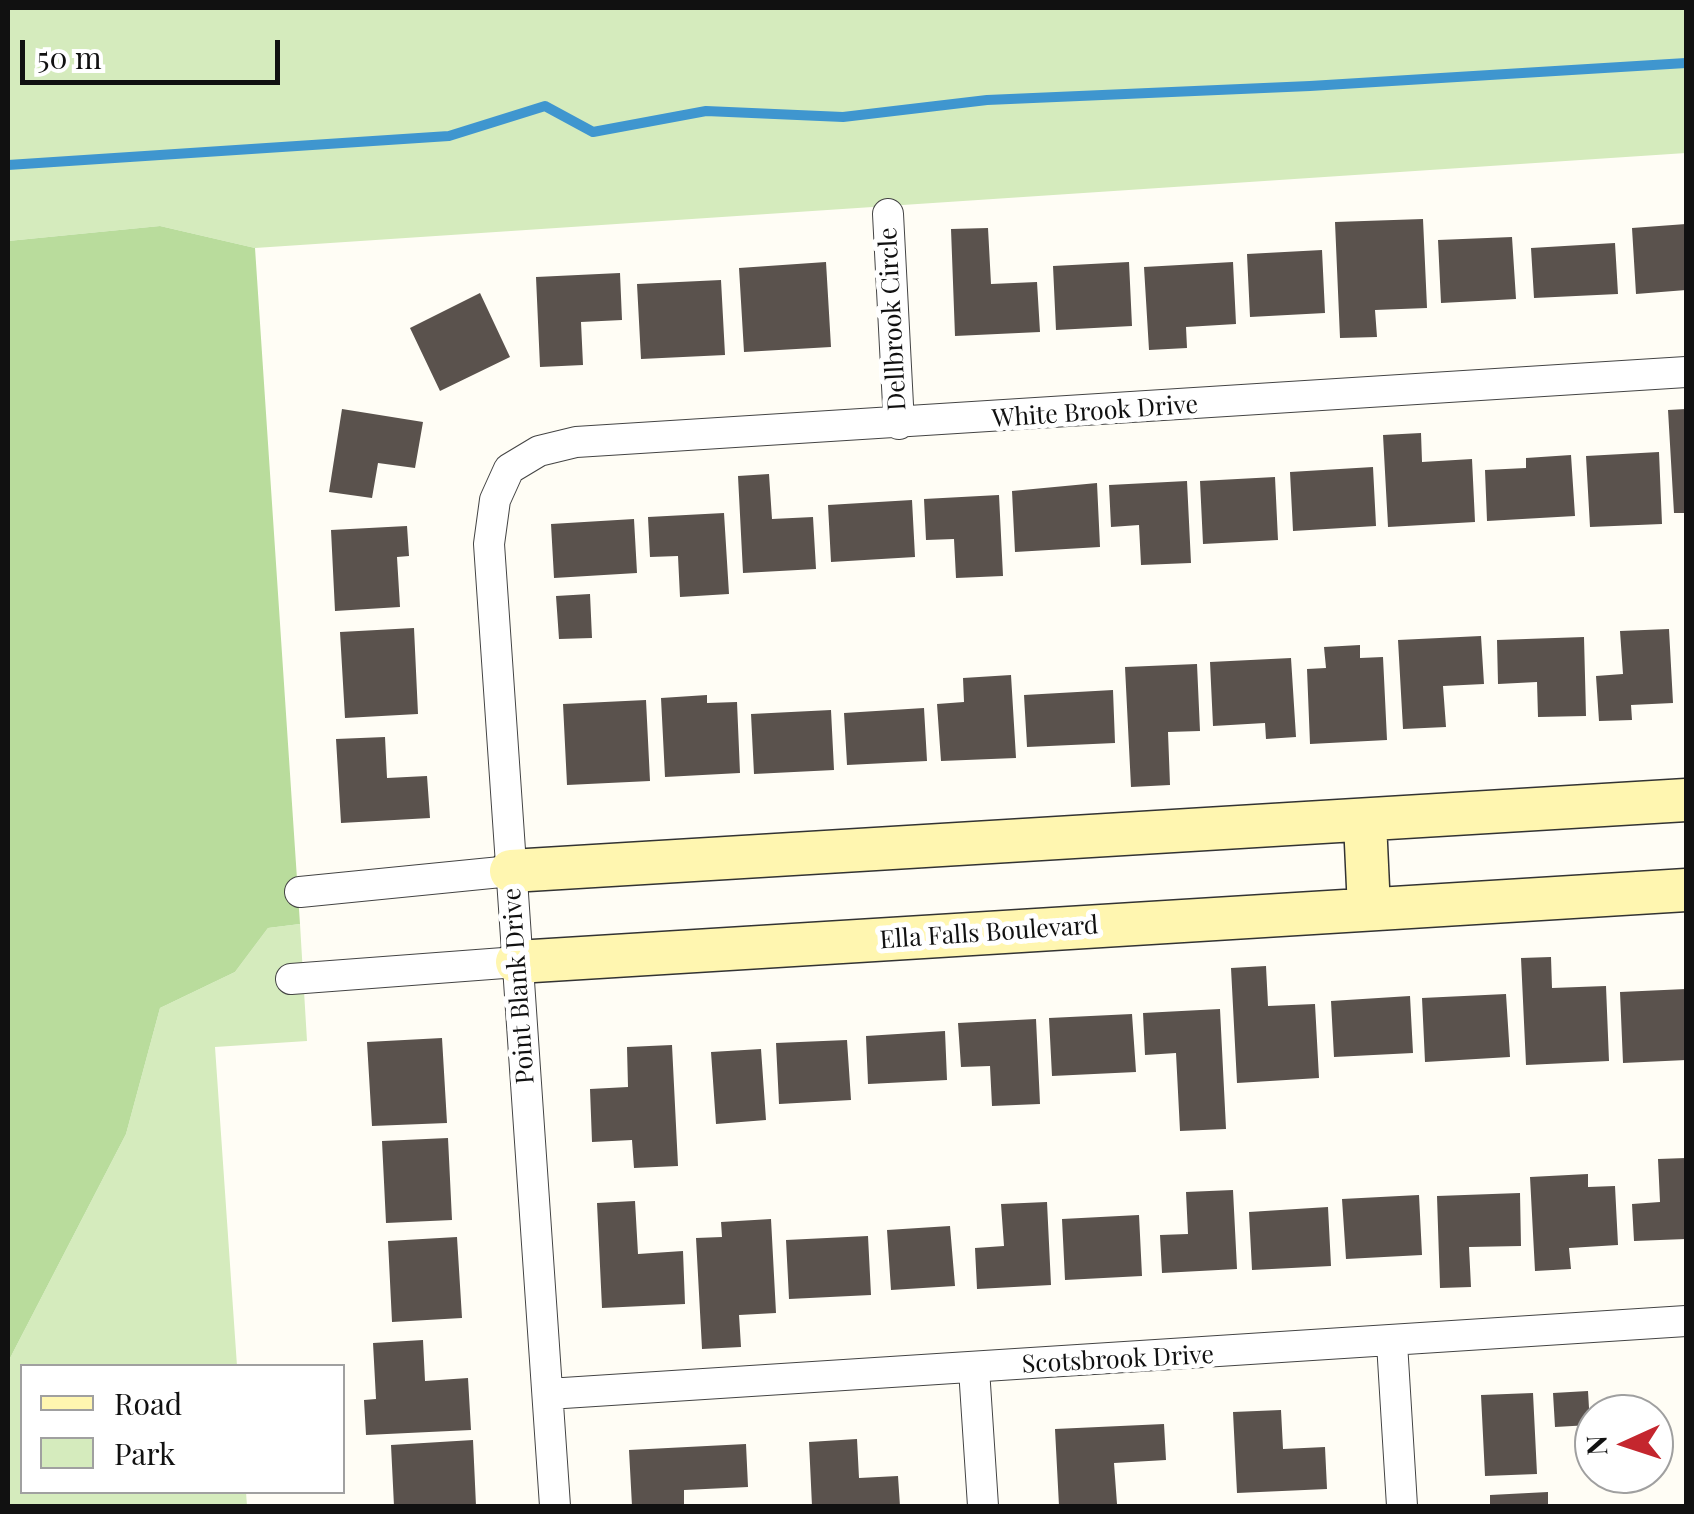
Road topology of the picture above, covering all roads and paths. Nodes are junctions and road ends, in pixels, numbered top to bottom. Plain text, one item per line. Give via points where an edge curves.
1 (888, 214) dead end
2 (1686, 372) edge
3 (898, 424) junction
4 (509, 468) joint
5 (1686, 800) edge
6 (1365, 822) junction
7 (510, 871) junction
8 (1686, 890) edge
9 (300, 892) dead end
10 (1370, 909) junction
11 (517, 962) junction
12 (291, 979) dead end
13 (1686, 1321) edge
14 (1392, 1343) junction
15 (974, 1368) junction
16 (548, 1394) junction
17 (555, 1506) edge
18 (982, 1506) edge
19 (1402, 1506) edge

1 - 3 street, Dellbrook Circle
2 - 3 street, White Brook Drive
3 - 4 street, White Brook Drive via 576,442
4 - 7 street, Point Blank Drive via 495,500 489,544
5 - 6 street
6 - 7 street
6 - 10 street
7 - 9 street
7 - 11 street, Point Blank Drive
8 - 10 street, Ella Falls Boulevard
10 - 11 street, Ella Falls Boulevard
11 - 12 street, Ella Falls Boulevard
11 - 16 street, Point Blank Drive
13 - 14 street, Scotsbrook Drive
14 - 15 street, Scotsbrook Drive
14 - 19 street
15 - 16 street, Scotsbrook Drive
15 - 18 street
16 - 17 street, Point Blank Drive

